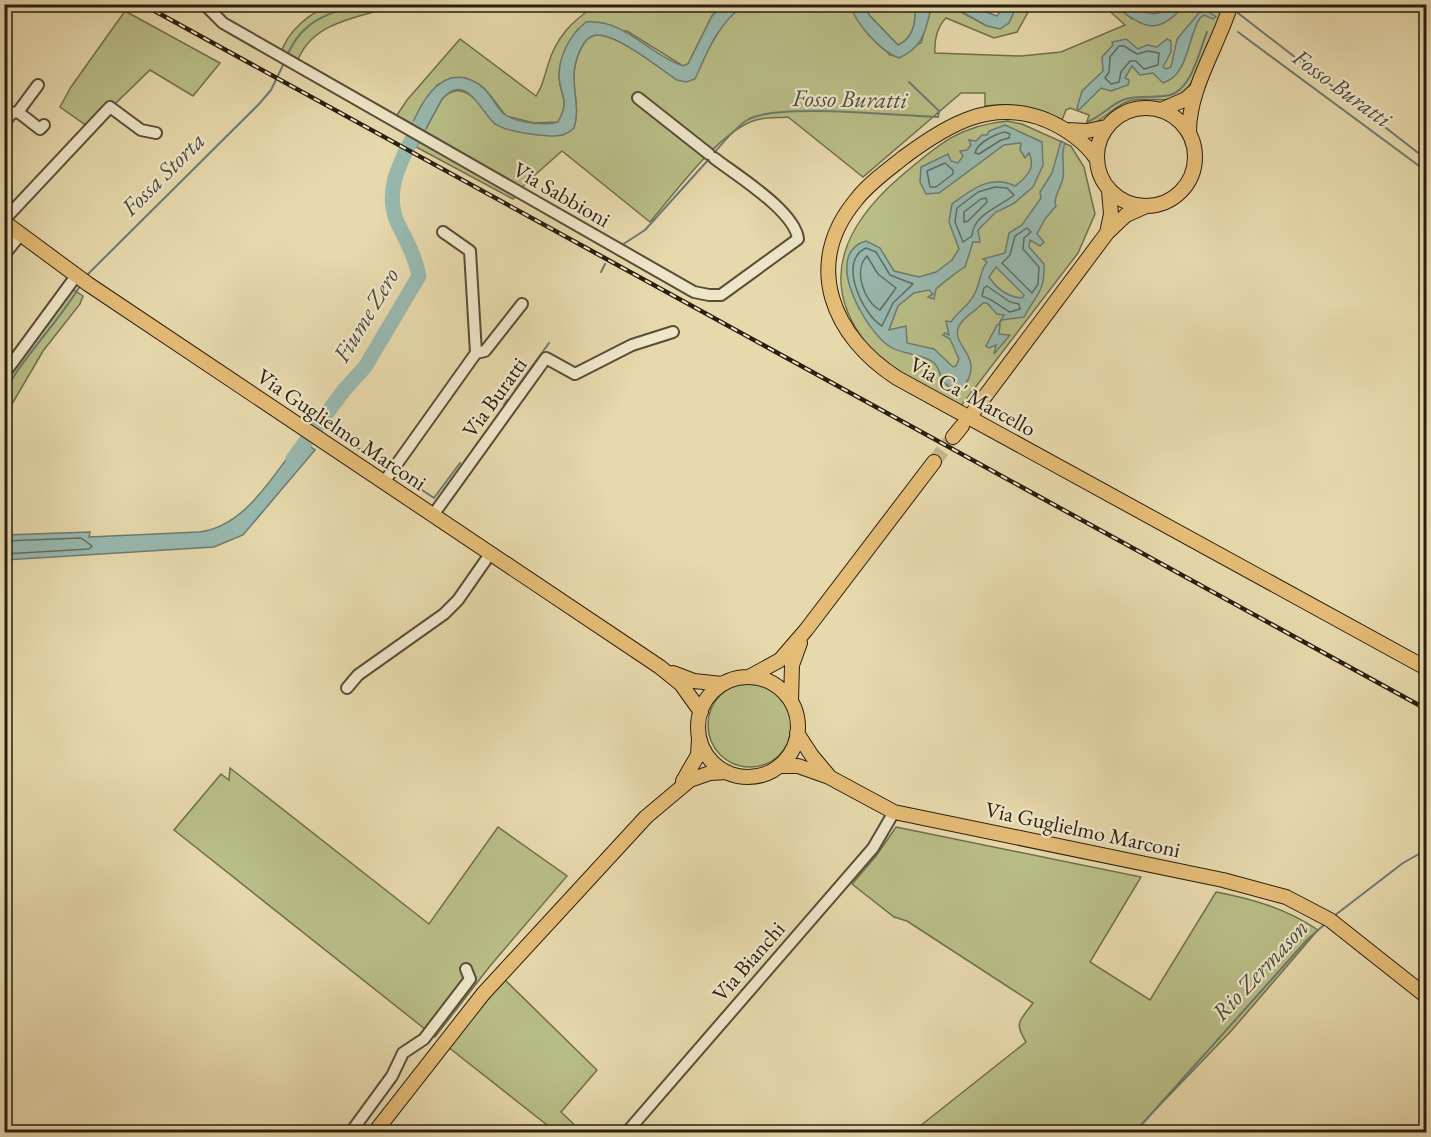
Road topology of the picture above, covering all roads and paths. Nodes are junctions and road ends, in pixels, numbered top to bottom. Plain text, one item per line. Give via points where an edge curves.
1 (204, 4) edge
2 (1231, 4) edge
3 (39, 85) dead end
4 (1197, 88) junction
5 (638, 98) dead end
6 (1161, 110) junction
7 (18, 112) junction
8 (4, 123) edge
9 (44, 125) dead end
10 (1106, 127) junction
11 (1067, 130) junction
12 (1189, 132) junction
13 (156, 133) dead end
14 (1096, 158) junction
15 (1109, 191) junction
16 (1144, 207) junction
17 (4, 221) edge
18 (443, 232) dead end
19 (1107, 233) junction
20 (21, 234) junction
21 (4, 255) edge
22 (82, 280) junction
23 (522, 304) dead end
24 (673, 332) dead end
25 (476, 352) junction
26 (4, 374) edge
27 (974, 411) dead end
28 (962, 426) dead end
29 (953, 437) tunnel mouth
30 (934, 462) tunnel mouth
31 (384, 482) junction
32 (433, 515) junction
33 (490, 554) junction
34 (806, 630) junction
35 (660, 667) junction
36 (1426, 668) edge
37 (749, 677) junction
38 (722, 684) junction
39 (347, 688) dead end
40 (791, 701) junction
41 (700, 712) junction
42 (798, 733) junction
43 (699, 738) junction
44 (779, 766) junction
45 (727, 772) junction
46 (829, 777) junction
47 (678, 788) junction
48 (894, 812) junction
49 (466, 969) dead end
50 (1426, 996) edge
51 (351, 1132) edge
52 (375, 1132) edge
53 (627, 1132) edge

1 - 5 street, Via Sabbioni via 224,23 694,292 721,295 798,238 797,228 772,203
2 - 4 main road, Via Ca' Marcello
3 - 7 street
4 - 6 main road via 1186,99
4 - 12 main road, Via Ca' Marcello
6 - 10 main road, Via Ca' Marcello via 1131,110
6 - 12 main road via 1177,118
7 - 8 street
7 - 9 street via 40,129
10 - 11 main road, Via Ca' Marcello
10 - 14 main road
11 - 14 main road, Via Ca' Marcello
11 - 36 main road, Via Ca' Marcello via 1017,112 973,116 921,145 864,191 843,218 830,260 832,297 846,331 863,352 897,378
12 - 16 main road, Via Ca' Marcello via 1195,160 1186,186 1172,199
13 - 17 street, Via Guglielmo Marconi via 141,130 110,107
14 - 15 main road, Via Ca' Marcello
15 - 16 main road via 1125,202
15 - 19 main road, Via Ca' Marcello via 1111,214
16 - 19 main road, Via Ca' Marcello via 1126,215
17 - 20 main road, Via Guglielmo Marconi
18 - 25 street via 470,251
19 - 27 main road, Via Ca' Marcello
20 - 21 street
20 - 22 main road, Via Guglielmo Marconi
22 - 26 street
22 - 31 main road, Via Guglielmo Marconi
23 - 25 street via 485,351
24 - 32 street, Via Buratti via 632,345 575,374 546,358
25 - 31 street
28 - 29 main road
30 - 34 main road
31 - 32 main road, Via Guglielmo Marconi
32 - 33 main road, Via Guglielmo Marconi
33 - 35 main road, Via Guglielmo Marconi
33 - 39 street via 444,614 358,675
34 - 37 main road, Via Guglielmo Marconi via 780,660
34 - 40 main road, Via Guglielmo Marconi via 792,665
35 - 38 main road, Via Guglielmo Marconi via 694,681
35 - 41 main road, Via Guglielmo Marconi via 681,684
37 - 38 main road, Via Guglielmo Marconi
37 - 40 main road via 771,682
38 - 41 main road
40 - 42 main road, Via Guglielmo Marconi
41 - 43 main road
42 - 44 main road via 793,749
42 - 46 main road, Via Guglielmo Marconi
43 - 45 main road via 708,756
43 - 47 main road via 695,764
44 - 45 main road, Via Guglielmo Marconi via 754,776
44 - 46 main road, Via Guglielmo Marconi via 798,766
45 - 47 main road, Via Guglielmo Marconi via 698,776
46 - 48 main road, Via Guglielmo Marconi
47 - 52 main road via 646,817 483,994
48 - 50 main road, Via Guglielmo Marconi via 1263,889 1330,921
48 - 53 street, Via Bianchi via 873,848
49 - 51 street via 470,979 424,1039 403,1053 392,1076

